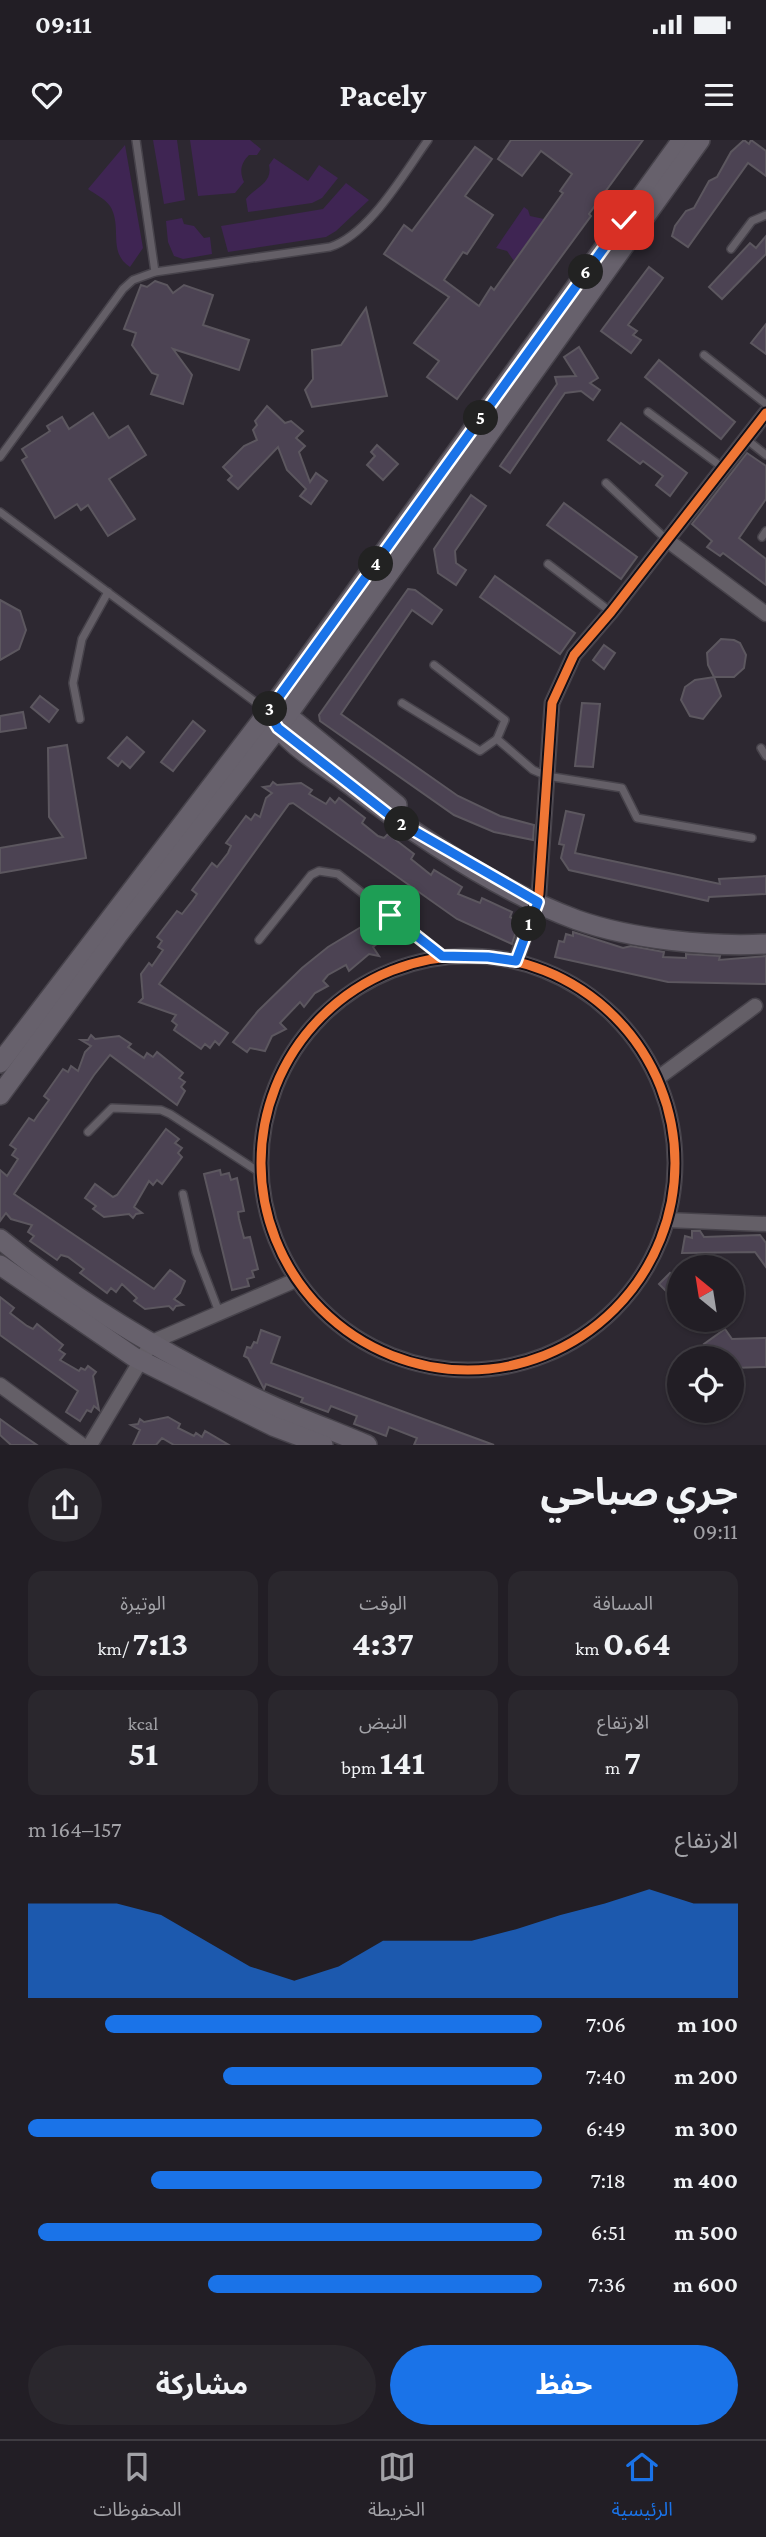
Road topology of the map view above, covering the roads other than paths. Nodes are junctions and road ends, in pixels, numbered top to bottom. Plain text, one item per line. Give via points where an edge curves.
1 (136, 140) edge
2 (428, 140) edge
3 (682, 140) edge
4 (700, 140) edge
5 (766, 215) edge
6 (731, 249) dead end
7 (155, 272) junction
8 (704, 355) dead end
9 (766, 404) edge
10 (648, 412) dead end
11 (766, 413) edge
12 (745, 439) junction
13 (766, 455) edge
14 (0, 457) edge
15 (722, 467) junction
16 (606, 483) dead end
17 (0, 512) edge
18 (667, 540) junction
19 (548, 564) dead end
20 (108, 592) junction
21 (611, 612) junction
22 (766, 614) edge
23 (433, 665) dead end
24 (402, 703) dead end
25 (278, 718) junction
26 (80, 719) dead end
27 (497, 739) junction
28 (761, 748) dead end
29 (766, 756) edge
30 (547, 776) junction
31 (752, 838) dead end
32 (538, 898) junction
33 (766, 933) edge
34 (259, 940) dead end
35 (766, 944) edge
36 (442, 956) junction
37 (516, 961) junction
38 (755, 1006) dead end
39 (0, 1063) edge
40 (658, 1078) junction
41 (0, 1095) edge
42 (88, 1132) dead end
43 (259, 1172) junction
44 (183, 1194) dead end
45 (667, 1220) junction
46 (766, 1224) edge
47 (0, 1239) edge
48 (0, 1265) edge
49 (296, 1280) junction
50 (219, 1312) junction
51 (152, 1342) junction
52 (142, 1361) junction
53 (0, 1385) edge
54 (82, 1445) edge
55 (90, 1445) edge
56 (323, 1445) edge
57 (367, 1445) edge

1 - 7 lane
2 - 7 lane via 362,228 344,243
3 - 25 main road
4 - 25 main road
5 - 6 lane via 752,221
7 - 14 lane via 123,289
8 - 9 lane
10 - 15 lane
11 - 12 street
12 - 13 lane
12 - 15 street
15 - 18 street
16 - 18 lane
17 - 20 lane
18 - 21 street
18 - 22 street
19 - 21 lane
20 - 25 lane
20 - 26 lane via 82,639 73,683
21 - 30 street via 574,655 562,677 552,703
23 - 27 lane via 505,720
24 - 27 lane via 480,751
25 - 32 main road via 438,835
25 - 39 main road
25 - 41 main road
27 - 30 lane via 533,771
28 - 29 lane
30 - 31 lane via 622,789 636,818
30 - 32 street
32 - 33 main road via 678,930
32 - 35 main road via 579,920 690,943
32 - 37 street
34 - 36 lane via 311,875 329,871
36 - 37 street
36 - 43 street via 381,975 314,1024 272,1095
37 - 40 street via 566,980 611,1012
38 - 40 street
40 - 45 street via 674,1134 674,1182
42 - 43 lane via 112,1108 161,1110
43 - 49 street via 272,1231
44 - 50 lane via 196,1252
45 - 46 street
45 - 49 street via 645,1271 600,1322 566,1346 540,1357 487,1369 432,1367 379,1350 333,1321
47 - 51 main road via 39,1271
48 - 52 main road
49 - 50 street
50 - 51 street
51 - 52 street
51 - 57 main road via 256,1398
52 - 55 street
52 - 56 main road via 273,1426
53 - 54 street

